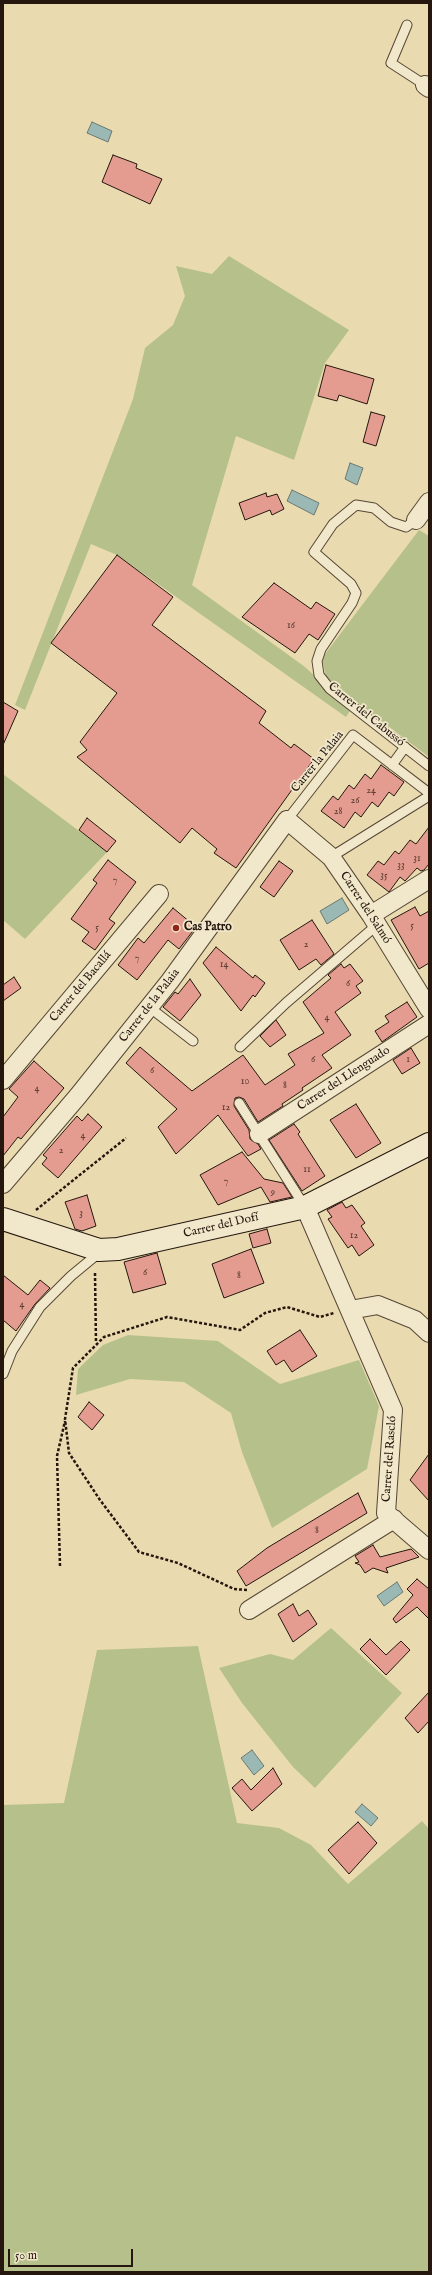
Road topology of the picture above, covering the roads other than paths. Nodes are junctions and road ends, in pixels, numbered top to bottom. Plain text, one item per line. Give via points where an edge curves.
1 (407, 25) dead end
2 (427, 86) edge
3 (429, 502) edge
4 (416, 520) joint
5 (405, 747) junction
6 (392, 765) junction
7 (429, 766) edge
8 (429, 794) edge
9 (287, 820) junction
10 (331, 857) junction
11 (429, 879) edge
12 (159, 894) dead end
13 (374, 920) junction
14 (149, 1007) junction
15 (429, 1008) edge
16 (429, 1024) edge
17 (193, 1041) dead end
18 (240, 1047) dead end
19 (3, 1080) edge
20 (239, 1102) dead end
21 (259, 1134) junction
22 (429, 1144) edge
23 (3, 1184) edge
24 (305, 1207) junction
25 (11, 1221) edge
26 (94, 1257) road end
27 (350, 1310) junction
28 (429, 1334) edge
29 (3, 1374) edge
30 (394, 1519) junction
31 (429, 1550) edge
32 (248, 1610) dead end

1 - 2 lane via 391,63
3 - 4 street, Carrer del Cabussó
4 - 5 lane, Carrer del Cabussó via 406,527 391,522 374,508 356,505 333,524 314,552 351,584 356,593 321,649 317,661 319,675 330,689
5 - 6 lane
5 - 7 lane, Carrer del Cabussó
6 - 8 lane, Carrer la Palaia
6 - 9 lane, Carrer la Palaia via 353,735
8 - 10 lane, Carrer la Palaia
9 - 10 street, Carrer del Salmó
9 - 14 street, Carrer de la Palaia
10 - 13 street, Carrer del Salmó
11 - 13 street
12 - 19 street, Carrer del Bacallá
13 - 15 street, Carrer del Salmó
13 - 18 lane
14 - 17 lane
14 - 23 street, Carrer de la Palaia
16 - 21 street, Carrer del Llenguado
20 - 21 lane
21 - 24 lane
22 - 24 street, Carrer del Dofí
24 - 25 street, Carrer del Dofí via 107,1250 99,1250
24 - 27 street, Carrer del Rascló
26 - 29 lane via 40,1307 12,1351
27 - 28 street via 378,1305 415,1320
27 - 30 street, Carrer del Rascló via 393,1410 386,1513
30 - 31 street, Carrer del Rascló
30 - 32 street

